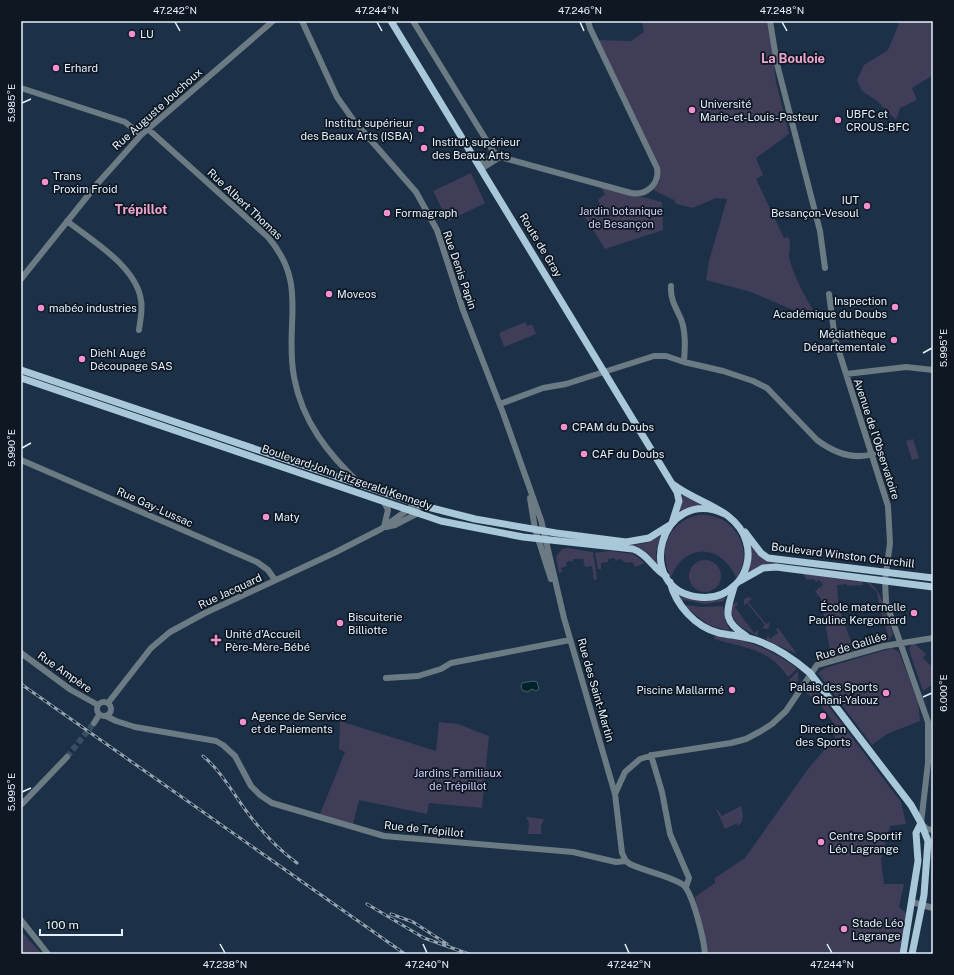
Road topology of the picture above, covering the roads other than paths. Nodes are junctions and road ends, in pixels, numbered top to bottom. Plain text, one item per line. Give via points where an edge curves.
1 (273, 21) edge
2 (302, 21) edge
3 (391, 21) edge
4 (413, 21) edge
5 (588, 21) edge
6 (770, 21) edge
7 (21, 88) edge
8 (148, 129) junction
9 (141, 136) junction
10 (498, 156) junction
11 (482, 166) junction
12 (67, 221) junction
13 (825, 268) dead end
14 (21, 280) edge
15 (671, 286) dead end
16 (828, 294) dead end
17 (139, 330) dead end
18 (684, 362) junction
19 (21, 370) edge
20 (933, 370) edge
21 (604, 372) junction
22 (846, 374) junction
23 (21, 378) edge
24 (500, 404) junction
25 (873, 454) junction
26 (21, 460) edge
27 (670, 481) junction
28 (360, 484) junction
29 (528, 484) junction
30 (384, 502) junction
31 (417, 504) junction
32 (408, 510) junction
33 (418, 513) junction
34 (725, 514) junction
35 (671, 524) junction
36 (384, 527) junction
37 (740, 527) junction
38 (535, 529) junction
39 (543, 531) junction
40 (538, 539) junction
41 (546, 540) junction
42 (886, 572) junction
43 (933, 578) edge
44 (668, 579) junction
45 (275, 580) junction
46 (885, 581) junction
47 (735, 585) junction
48 (933, 587) edge
49 (557, 592) junction
50 (750, 638) junction
51 (933, 638) edge
52 (570, 640) junction
53 (900, 642) junction
54 (21, 653) edge
55 (810, 673) junction
56 (386, 678) dead end
57 (108, 703) junction
58 (98, 706) junction
59 (105, 714) junction
60 (931, 722) edge
61 (94, 723) tunnel mouth
62 (651, 755) junction
63 (931, 756) edge
64 (67, 757) tunnel mouth
65 (615, 794) junction
66 (21, 805) edge
67 (921, 823) junction
68 (933, 830) edge
69 (626, 861) junction
70 (686, 887) junction
71 (912, 902) junction
72 (922, 904) junction
73 (933, 908) edge
74 (21, 920) edge
75 (48, 954) edge
76 (705, 954) edge
77 (903, 954) edge
78 (912, 954) edge

1 - 8 street, Rue Auguste Jouchoux
2 - 24 street, Rue Denis Papin via 337,97 426,207 437,230 463,310
3 - 11 main road, Route de Gray
4 - 10 street
5 - 10 street via 657,168 654,184 645,192 631,193
6 - 13 street via 777,64 818,223
7 - 9 street via 125,122
8 - 9 street, Rue Auguste Jouchoux
8 - 28 street, Rue Albert Thomas via 278,248 290,276 293,291 294,376 306,416 321,442
9 - 12 street, Rue Auguste Jouchoux via 118,159
10 - 11 street
11 - 21 main road, Route de Gray
12 - 14 street, Rue Auguste Jouchoux
12 - 17 street via 128,271 141,300
15 - 18 street via 672,300 685,336
16 - 22 street, Avenue de l'Observatoire via 835,339
18 - 21 street via 666,356 654,356
18 - 25 street via 722,371 767,388 817,440 831,449 859,458
19 - 28 main road, Boulevard John Fitzgerald Kennedy
20 - 22 street via 906,367
21 - 24 street via 543,388
21 - 27 main road, Route de Gray
22 - 25 street, Avenue de l'Observatoire
23 - 30 main road, Boulevard John Fitzgerald Kennedy
24 - 29 street, Rue Denis Papin
25 - 42 street, Avenue de l'Observatoire via 887,500 890,525
26 - 45 street, Rue Gay-Lussac via 257,562 268,570
27 - 34 main road, Route de Gray via 689,495 713,505
27 - 35 main road, Route de Gray via 679,501
28 - 31 main road, Boulevard John Fitzgerald Kennedy
29 - 38 street, Rue Denis Papin
29 - 39 street, Rue Denis Papin
30 - 32 main road, Boulevard John Fitzgerald Kennedy
30 - 36 street via 388,510
31 - 32 street, Rue Jacquard
31 - 33 street
31 - 38 main road, Boulevard John Fitzgerald Kennedy via 475,519
32 - 33 main road, Boulevard John Fitzgerald Kennedy
32 - 36 street, Rue Jacquard
33 - 36 street, Rue Jacquard via 395,525
33 - 40 main road, Boulevard John Fitzgerald Kennedy via 484,531
34 - 35 main road via 697,510 683,514
34 - 37 main road
35 - 39 main road, Boulevard John Fitzgerald Kennedy via 649,538 626,542
35 - 44 main road via 664,534 660,548 661,562
36 - 45 street, Rue Jacquard
37 - 42 main road, Boulevard Winston Churchill via 768,558
37 - 47 main road via 747,542 748,559 743,575
38 - 39 main road, Boulevard John Fitzgerald Kennedy
38 - 40 street, Rue des Saint-Martin
39 - 41 street, Rue des Saint-Martin
40 - 41 main road, Boulevard John Fitzgerald Kennedy
40 - 49 street, Rue des Saint-Martin
41 - 44 main road, Boulevard John Fitzgerald Kennedy via 633,549 642,554
41 - 49 street, Rue des Saint-Martin
42 - 43 main road, Boulevard Winston Churchill
42 - 46 street, Avenue de l'Observatoire
44 - 47 main road via 684,593 701,598 718,596
44 - 50 main road via 674,595 688,614 702,626 717,632
45 - 57 street, Rue Jacquard via 170,632 151,648
46 - 47 main road, Boulevard Winston Churchill via 848,574 776,567 764,568
46 - 48 main road, Boulevard Winston Churchill
46 - 53 street, Avenue de l'Observatoire via 886,602
47 - 50 main road via 727,604 728,617 734,628
49 - 52 street, Rue des Saint-Martin
50 - 55 main road via 780,651
51 - 53 street, Rue de Galilée
52 - 56 street via 451,663 418,676
52 - 65 street, Rue des Saint-Martin
53 - 55 street, Rue de Galilée via 817,665
53 - 60 street, Avenue de l'Observatoire
54 - 58 street, Rue Ampère via 71,690
55 - 62 street, Rue des Saint-Martin via 786,711 772,724 746,739
55 - 67 main road via 911,805
57 - 58 street via 101,702
57 - 59 street via 111,707
58 - 59 street via 97,710
59 - 61 street
59 - 69 street, Rue de Trépillot via 118,722 216,741 235,756 251,786 272,803 384,836 573,852 616,862
60 - 63 street, Avenue de l'Observatoire
62 - 65 street, Rue des Saint-Martin via 631,765
62 - 70 street via 662,792 670,834 689,878
63 - 67 street, Avenue de l'Observatoire
64 - 66 street
65 - 69 street, Rue des Saint-Martin via 620,848
67 - 68 street via 927,829
67 - 71 main road via 916,833 918,861
67 - 72 main road via 928,841
69 - 70 street, Rue de Trépillot
70 - 76 street via 692,899
71 - 72 street
71 - 77 main road
72 - 73 street
72 - 78 main road
74 - 75 street

